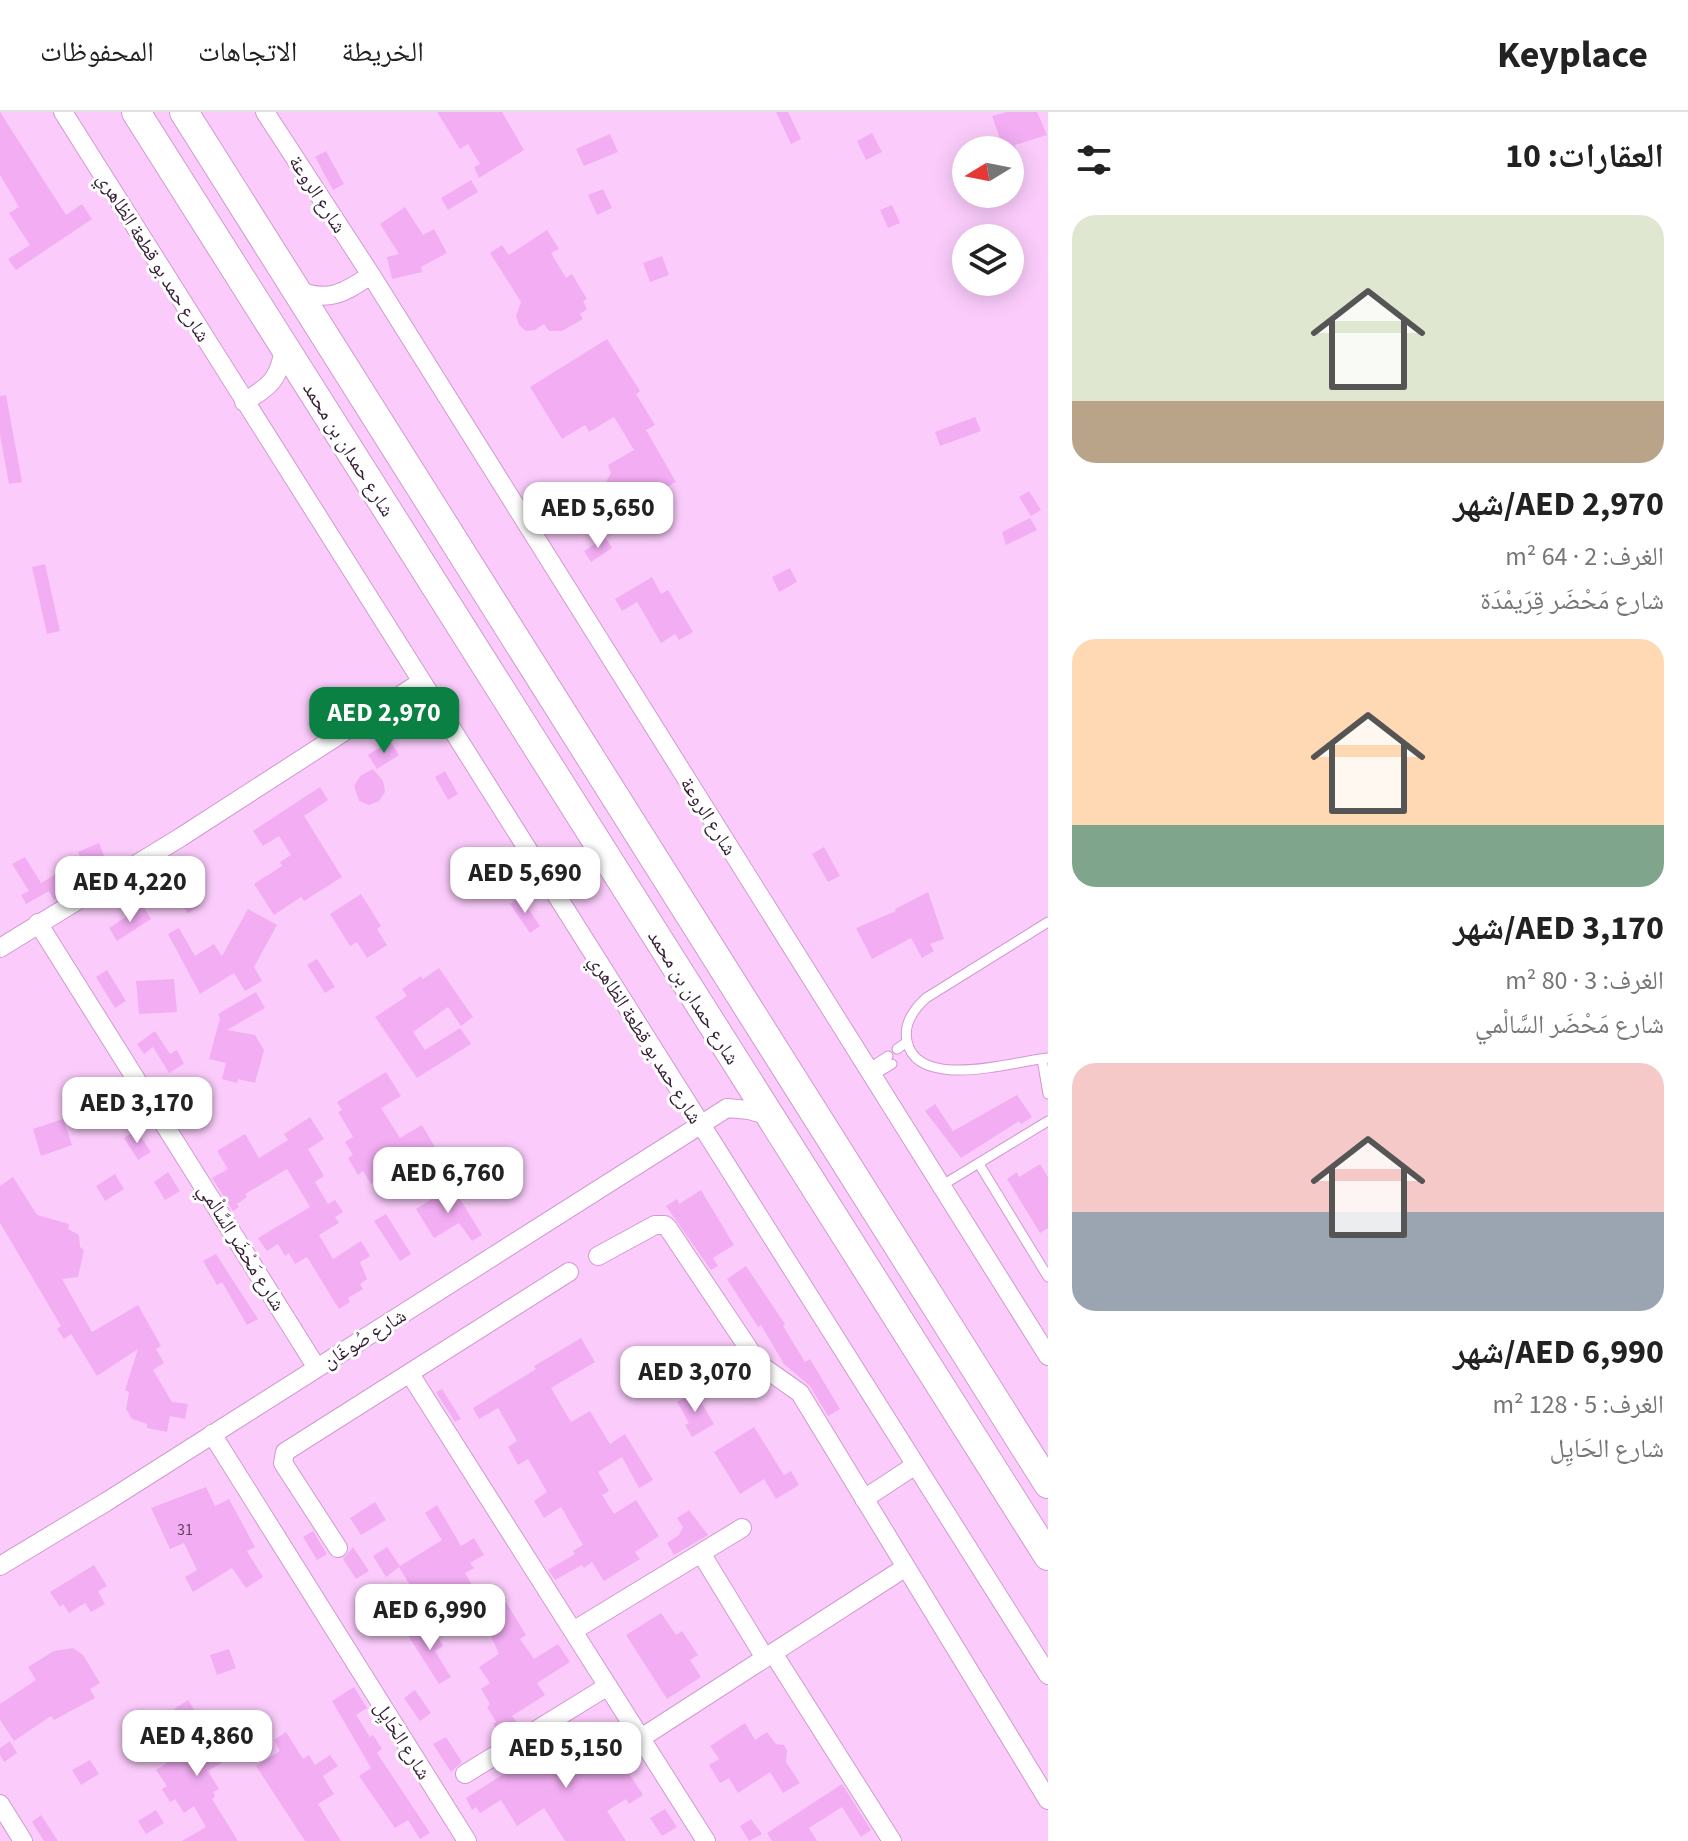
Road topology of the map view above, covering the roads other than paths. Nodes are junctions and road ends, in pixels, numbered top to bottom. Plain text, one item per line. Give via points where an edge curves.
1 (63, 112) edge
2 (136, 112) edge
3 (184, 112) edge
4 (265, 112) edge
5 (371, 275) junction
6 (294, 289) junction
7 (341, 294) junction
8 (326, 339) junction
9 (284, 349) junction
10 (270, 386) junction
11 (311, 388) junction
12 (244, 402) junction
13 (421, 682) junction
14 (1048, 922) edge
15 (38, 923) junction
16 (0, 948) edge
17 (909, 1047) junction
18 (1045, 1058) edge
19 (740, 1070) junction
20 (870, 1073) junction
21 (1048, 1094) edge
22 (727, 1108) junction
23 (770, 1116) junction
24 (1048, 1121) edge
25 (701, 1125) junction
26 (979, 1164) junction
27 (941, 1186) junction
28 (598, 1256) dead end
29 (569, 1272) dead end
30 (1048, 1277) edge
31 (1048, 1356) edge
32 (317, 1368) junction
33 (410, 1374) junction
34 (212, 1434) junction
35 (914, 1466) junction
36 (1048, 1484) edge
37 (864, 1499) junction
38 (742, 1528) dead end
39 (338, 1548) dead end
40 (701, 1553) junction
41 (1048, 1556) edge
42 (0, 1566) edge
43 (906, 1567) junction
44 (573, 1631) junction
45 (769, 1656) junction
46 (1048, 1675) edge
47 (608, 1686) junction
48 (641, 1738) junction
49 (465, 1774) dead end
50 (1048, 1800) edge
51 (0, 1804) edge
52 (23, 1841) edge
53 (467, 1841) edge
54 (706, 1841) edge
55 (892, 1841) edge

1 - 12 street, شارع حمد بو قطعة الظاهري
2 - 9 main road, شارع حمدان بن محمد
3 - 6 main road, شارع حمدان بن محمد
4 - 5 street, شارع الروعة
5 - 7 street
5 - 20 street, شارع الروعة
6 - 7 street via 317,296
6 - 8 main road, شارع حمدان بن محمد
7 - 8 street
8 - 36 main road, شارع حمدان بن محمد
9 - 10 street
9 - 11 main road, شارع حمدان بن محمد
10 - 11 street
10 - 12 street
11 - 19 main road, شارع حمدان بن محمد
12 - 13 street, شارع حمد بو قطعة الظاهري
13 - 15 street
13 - 25 street, شارع حمد بو قطعة الظاهري
14 - 17 lane via 926,998 908,1022
15 - 16 street
15 - 32 street, شارع مَحْضَر السَّالْمي
17 - 18 lane via 926,1063 954,1071
17 - 20 lane
18 - 21 lane
19 - 22 street
19 - 23 main road, شارع حمدان بن محمد
20 - 27 street, شارع الروعة
22 - 23 street
22 - 25 street, شارع صُوغَان
23 - 41 main road, شارع حمدان بن محمد
24 - 26 lane
25 - 32 street, شارع صُوغَان
25 - 35 street, شارع حمد بو قطعة الظاهري
26 - 27 lane
26 - 30 lane
27 - 31 street, شارع الروعة
28 - 37 street via 655,1225 665,1225 759,1364 800,1393
29 - 33 street
32 - 34 street, شارع صُوغَان
33 - 39 street via 283,1457
33 - 44 street
34 - 42 street, شارع صُوغَان
34 - 53 street, شارع الحَايِل
35 - 37 street
35 - 46 street, شارع حمد بو قطعة الظاهري
37 - 43 street
38 - 40 street
40 - 44 street
40 - 45 street
43 - 45 street
43 - 50 street
44 - 47 street
45 - 48 street
45 - 55 street
47 - 48 street
47 - 49 street
48 - 54 street
51 - 52 street

